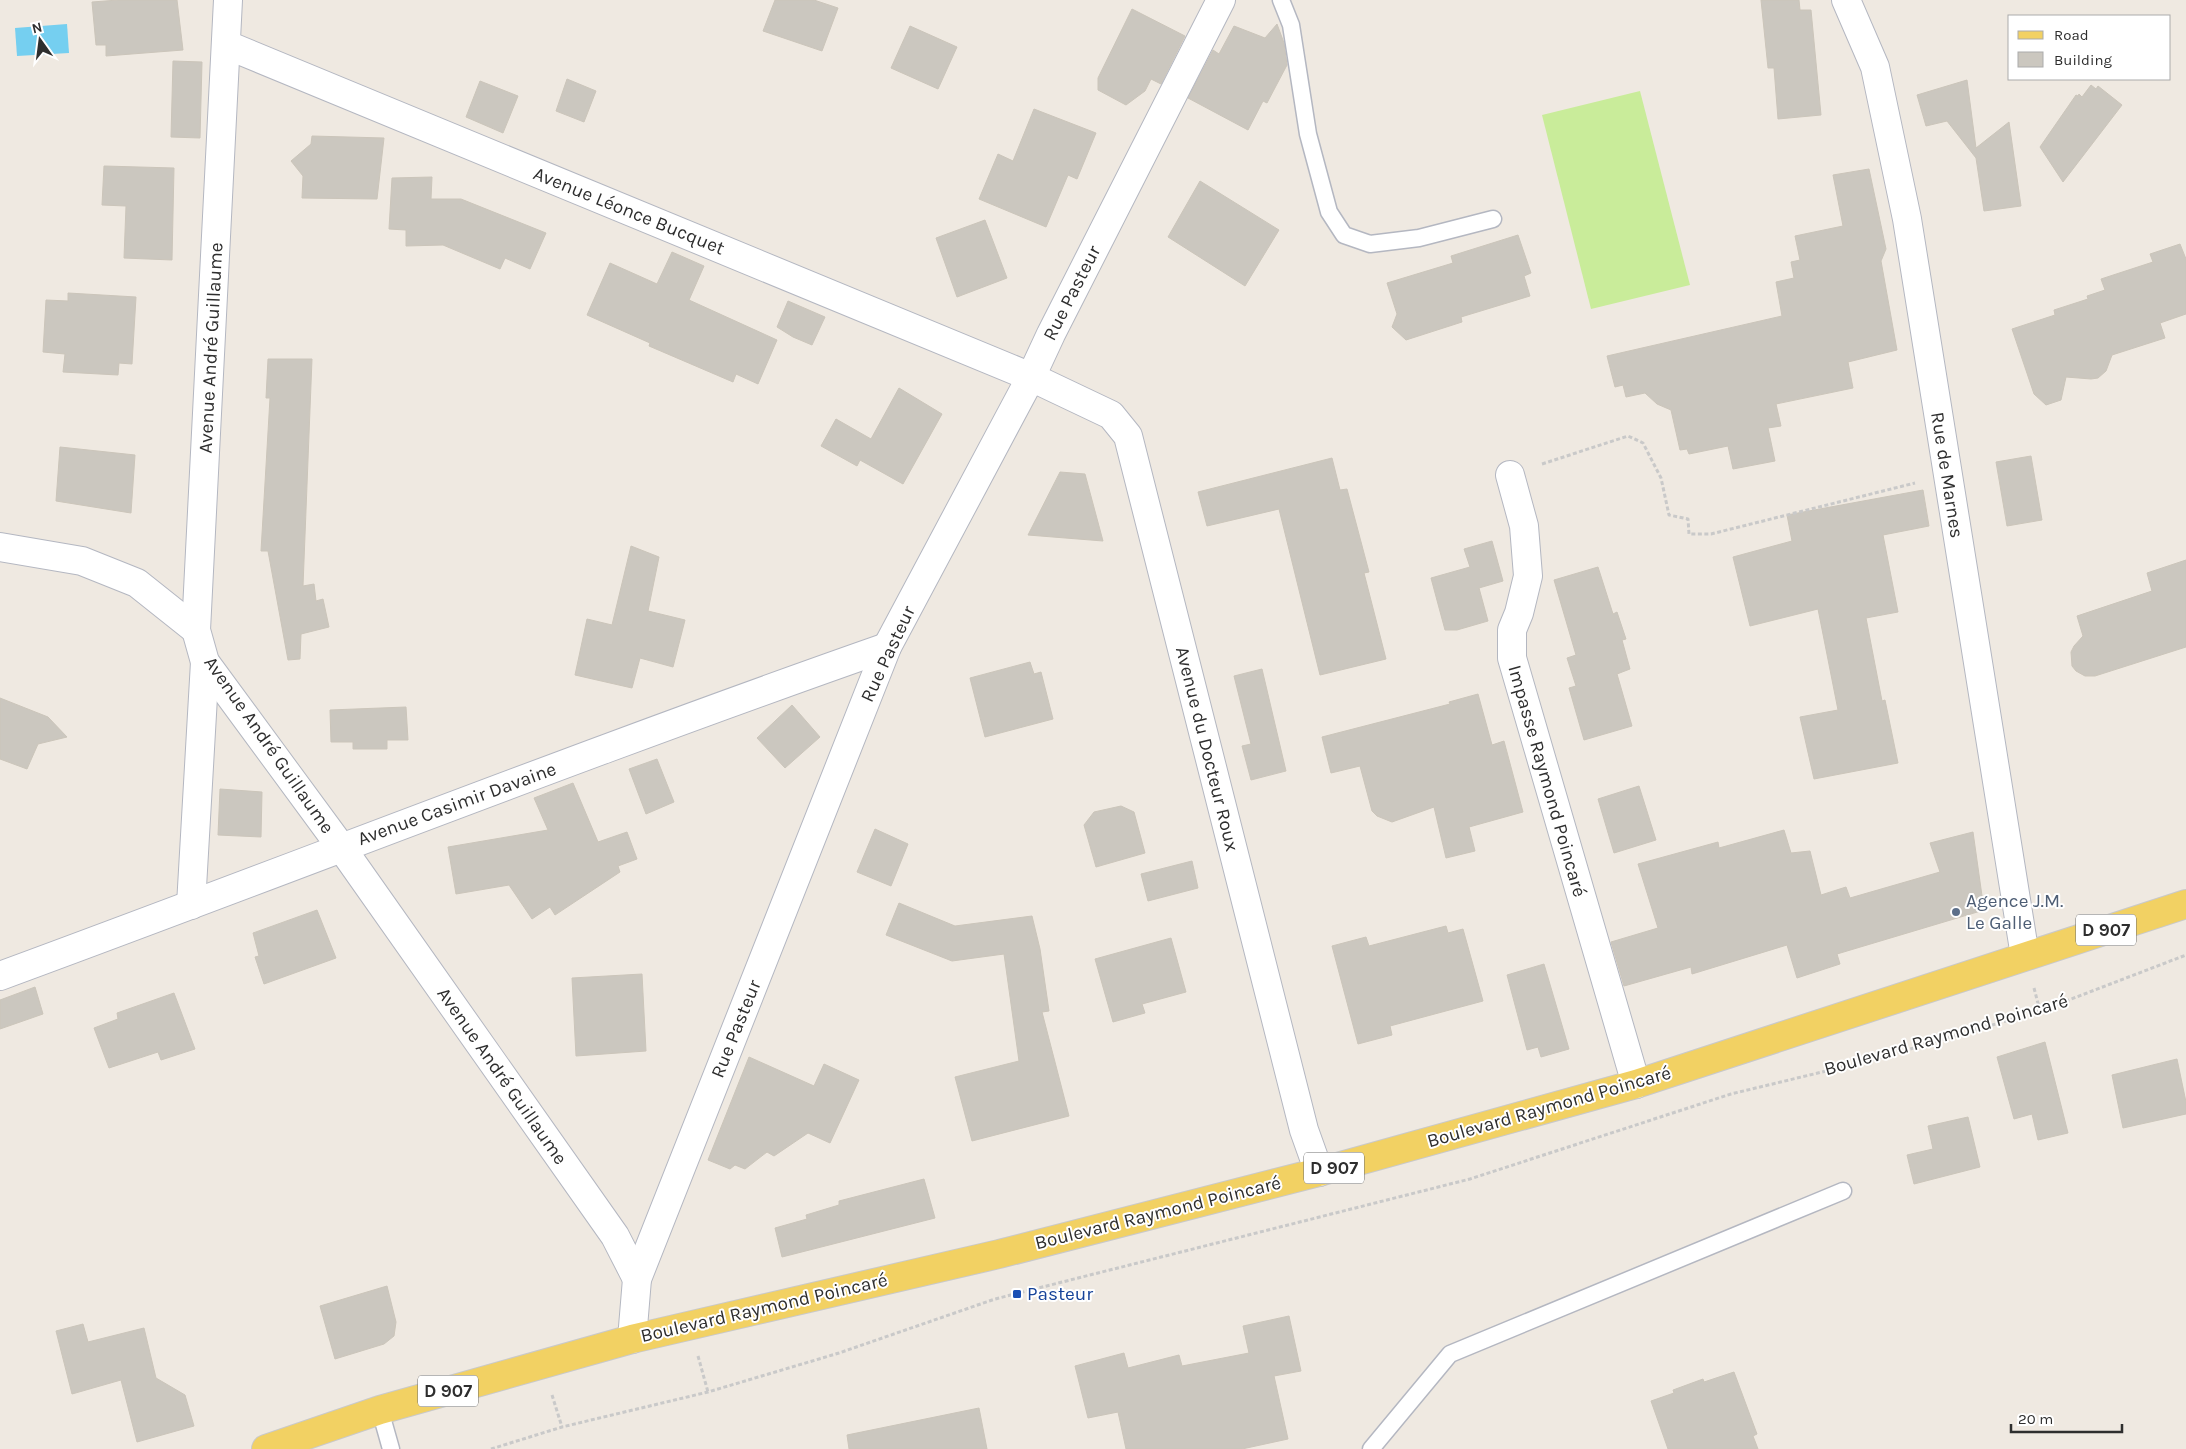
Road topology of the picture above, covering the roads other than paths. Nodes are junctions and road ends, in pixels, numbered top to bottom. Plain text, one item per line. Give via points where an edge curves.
1 (228, 0) edge
2 (1221, 0) edge
3 (1281, 0) edge
4 (1846, 0) edge
5 (226, 44) junction
6 (1492, 219) dead end
7 (1031, 377) junction
8 (1510, 475) road end
9 (0, 547) edge
10 (196, 630) junction
11 (888, 647) junction
12 (205, 662) junction
13 (341, 847) junction
14 (2186, 904) edge
15 (191, 905) junction
16 (2025, 956) junction
17 (0, 976) edge
18 (1636, 1084) junction
19 (1319, 1172) junction
20 (1843, 1191) dead end
21 (637, 1279) junction
22 (632, 1339) junction
23 (380, 1410) junction
24 (266, 1449) edge
25 (391, 1449) edge
26 (1370, 1449) edge

1 - 5 street, Avenue André Guillaume
2 - 7 street, Rue Pasteur
3 - 6 lane via 1291,25 1308,134 1329,212 1344,235 1370,244 1419,238
4 - 16 street, Rue de Marnes via 1876,67 1907,218
5 - 7 street, Avenue Léonce Bucquet
5 - 10 street, Avenue André Guillaume
7 - 11 street, Rue Pasteur
7 - 19 street, Avenue du Docteur Roux via 1111,415 1128,436 1304,1130
8 - 18 street, Impasse Raymond Poincaré via 1528,551 1528,576 1512,630 1513,663
9 - 10 street via 82,561 136,583
10 - 12 street, Avenue André Guillaume
11 - 13 street, Avenue Casimir Davaine
11 - 21 street, Rue Pasteur
12 - 13 street, Avenue André Guillaume
12 - 15 street
13 - 15 street, Avenue Casimir Davaine
13 - 21 street, Avenue André Guillaume via 615,1236
14 - 16 main road, Boulevard Raymond Poincaré / D 907
15 - 17 street, Avenue Casimir Davaine
16 - 18 main road, Boulevard Raymond Poincaré / D 907
18 - 19 main road, Boulevard Raymond Poincaré / D 907
19 - 22 main road, Boulevard Raymond Poincaré / D 907 via 999,1254
20 - 26 lane via 1450,1354
21 - 22 street, Rue Pasteur
22 - 23 main road, Boulevard Raymond Poincaré / D 907
23 - 24 main road, Boulevard Raymond Poincaré / D 907
23 - 25 lane

